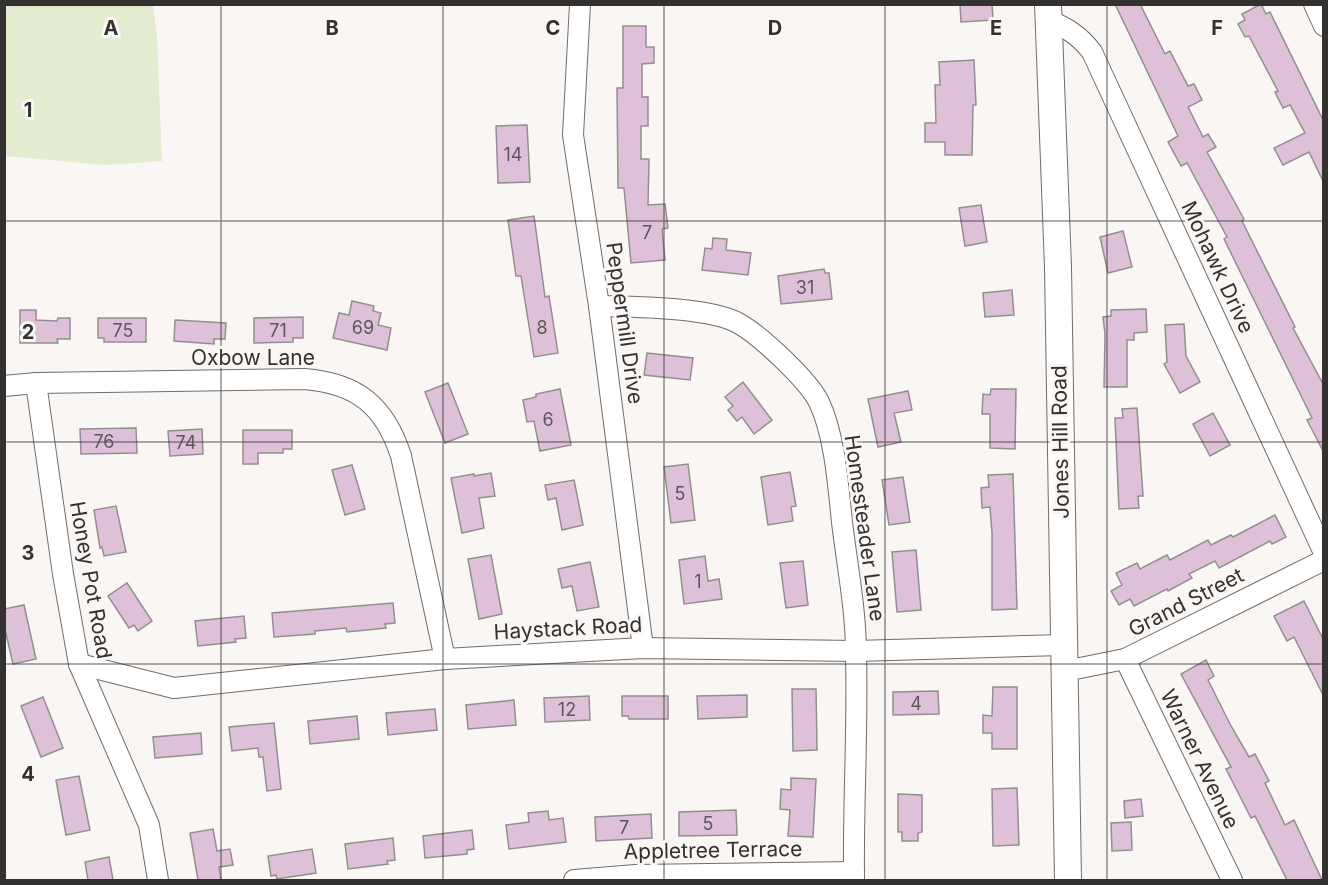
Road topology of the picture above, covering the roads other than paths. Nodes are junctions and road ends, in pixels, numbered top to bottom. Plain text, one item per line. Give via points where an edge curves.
1 (580, 4) edge
2 (1314, 4) edge
3 (1048, 12) edge
4 (1323, 26) edge
5 (599, 306) junction
6 (36, 383) junction
7 (4, 386) edge
8 (1323, 553) edge
9 (1323, 560) edge
10 (1063, 645) junction
11 (643, 648) junction
12 (856, 651) junction
13 (445, 659) junction
14 (1125, 659) junction
15 (79, 664) junction
16 (1065, 671) junction
17 (854, 876) edge
18 (158, 880) edge
19 (574, 880) edge
20 (1068, 880) edge
21 (1232, 880) edge

1 - 5 street, Peppermill Drive via 573,135
2 - 4 street
3 - 8 street, Mohawk Drive via 1082,38 1092,52
3 - 10 main road, Jones Hill Road via 1058,267
5 - 11 street, Peppermill Drive
5 - 12 street, Homesteader Lane via 722,316 758,337 813,392 821,406 836,468
6 - 7 street, Oxbow Lane
6 - 13 street, Oxbow Lane via 304,380 338,384 363,397 384,417 401,456
6 - 15 street, Honey Pot Road
9 - 14 street, Grand Street
10 - 12 street, Haystack Road
10 - 16 main road, Jones Hill Road
11 - 12 street, Haystack Road
11 - 13 street, Haystack Road
12 - 17 street, Homesteader Lane
13 - 15 street, Haystack Road via 174,688
14 - 16 street, Grand Street
14 - 21 street, Warner Avenue
15 - 18 street, Honey Pot Road via 149,825
16 - 20 main road, Jones Hill Road
17 - 19 street, Appletree Terrace via 636,874

